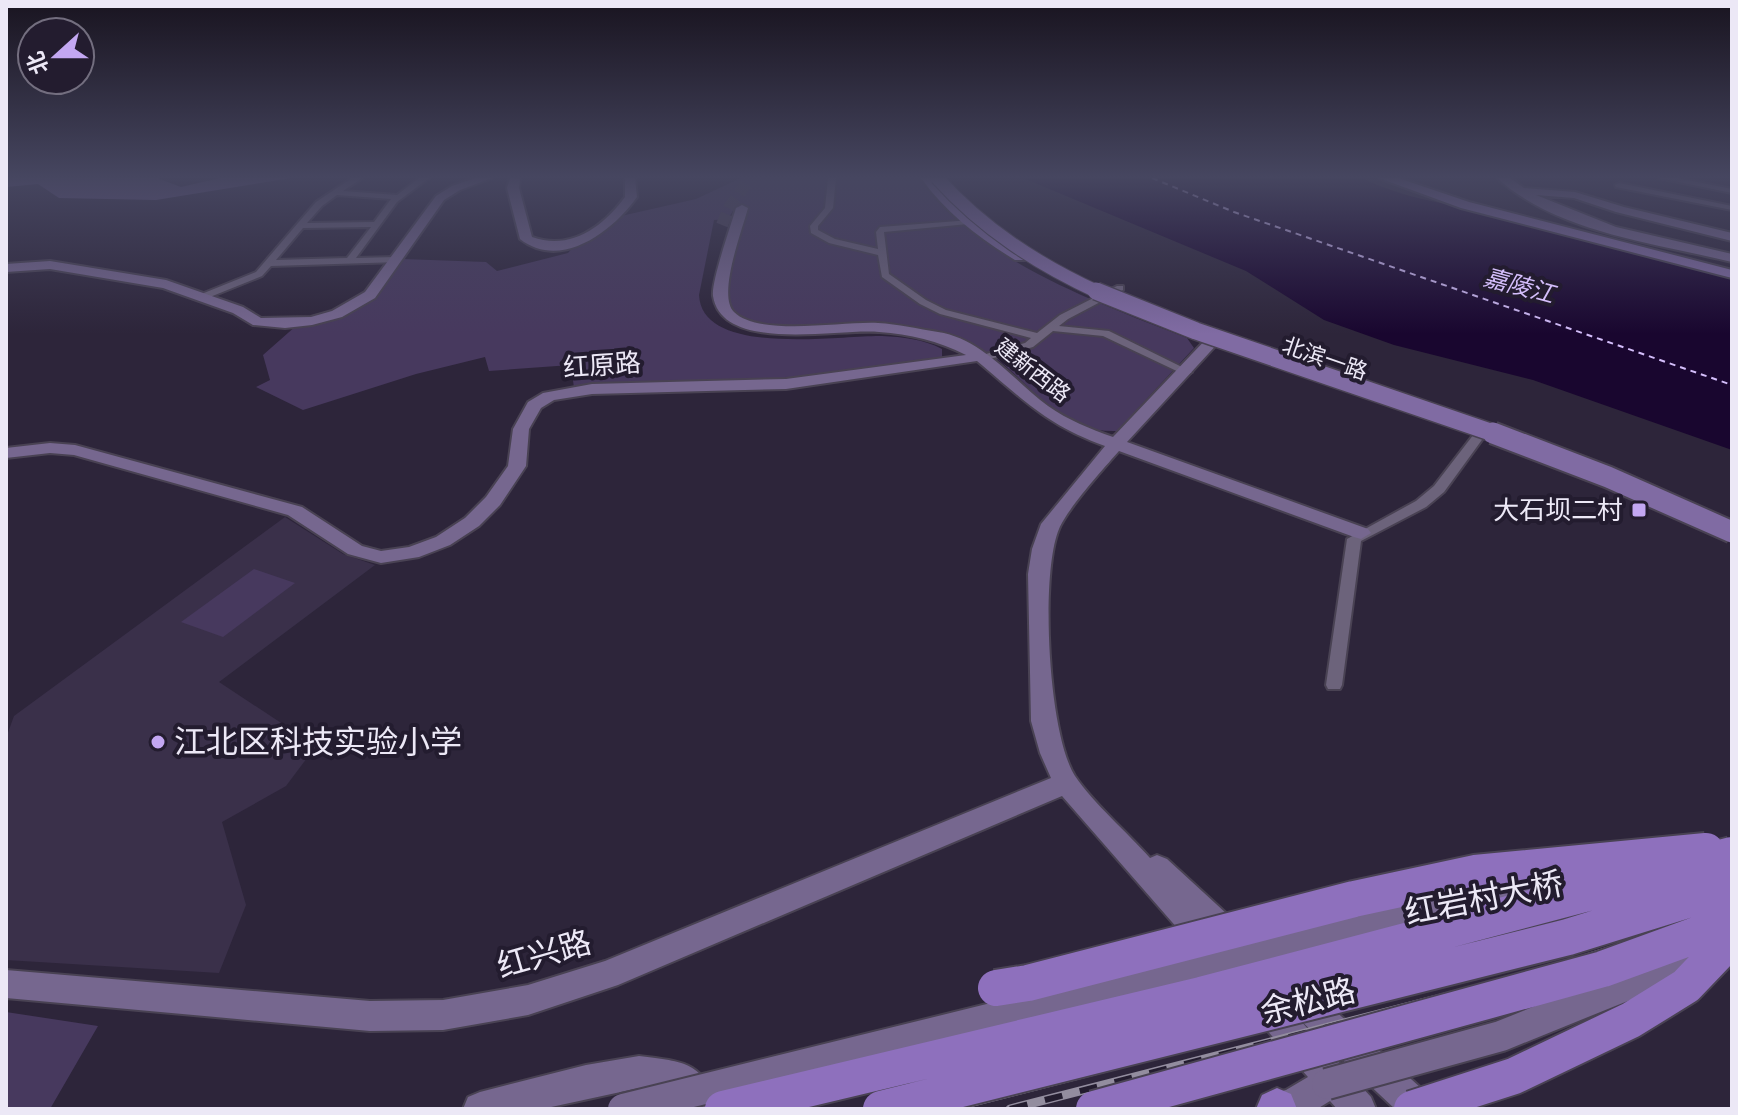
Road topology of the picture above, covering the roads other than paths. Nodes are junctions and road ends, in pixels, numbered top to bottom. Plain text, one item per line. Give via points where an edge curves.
1 (298, 230) edge
2 (371, 230) edge
3 (417, 230) edge
4 (522, 230) edge
5 (600, 230) edge
6 (721, 230) tunnel mouth
7 (736, 230) tunnel mouth
8 (814, 230) edge
9 (882, 230) edge
10 (980, 230) edge
11 (994, 230) edge
12 (1573, 230) edge
13 (1630, 230) edge
14 (1632, 230) edge
15 (1703, 230) edge
16 (1732, 237) edge
17 (883, 253) junction
18 (1732, 257) edge
19 (396, 260) junction
20 (350, 261) junction
21 (270, 263) junction
22 (6, 268) edge
23 (1732, 272) edge
24 (1120, 288) dead end
25 (202, 297) junction
26 (1052, 328) junction
27 (1040, 337) junction
28 (1210, 344) junction
29 (977, 358) junction
30 (1187, 372) junction
31 (1478, 437) junction
32 (1112, 450) junction
33 (6, 453) edge
34 (1732, 532) edge
35 (1358, 536) junction
36 (1732, 542) edge
37 (1334, 685) dead end
38 (1066, 783) junction
39 (1732, 850) edge
40 (1732, 886) edge
41 (1732, 922) edge
42 (1732, 930) edge
43 (1732, 938) edge
44 (1192, 969) junction
45 (6, 984) edge
46 (1012, 985) joint
47 (1060, 1029) junction
48 (480, 1109) edge
49 (623, 1109) edge
50 (704, 1109) edge
51 (723, 1109) edge
52 (881, 1109) edge
53 (1094, 1109) edge
54 (1276, 1109) edge
55 (1359, 1109) edge
56 (1412, 1109) edge
57 (1419, 1109) edge

1 - 21 street
2 - 20 street
3 - 19 street
4 - 5 street via 526,239 556,246
6 - 29 street, 建新西路 via 706,295 714,317 729,327 780,337 910,336
7 - 29 street, 建新西路 via 719,294 726,313 737,321 780,331 914,330 942,337
8 - 17 street via 832,241
9 - 17 street
10 - 28 main road, 北滨一路, bridge via 1083,290
11 - 28 main road, 北滨一路, bridge via 1053,268
12 - 23 main road
13 - 18 street
14 - 18 street
15 - 16 street
17 - 27 street via 885,275 923,302 965,319
19 - 20 street
19 - 25 street via 370,295 312,321 258,322
20 - 21 street
21 - 25 street via 259,274
22 - 25 street via 50,265 166,284
24 - 26 street
26 - 27 street
26 - 30 street via 1105,333
27 - 29 street via 1029,345
28 - 30 street
28 - 31 main road, 北滨一路
28 - 34 main road, 北滨一路, bridge via 1496,434
29 - 32 street, 建新西路 via 1029,412 1065,435
29 - 33 street, 红原路 via 786,384 592,389 549,396 534,405 521,429 517,466 472,522 412,553 381,557 355,550 295,511 133,466 75,450
30 - 32 street
31 - 35 street via 1421,504
31 - 36 main road, 北滨一路
32 - 35 street, 建新西路
32 - 38 street via 1051,524 1038,574 1043,721
35 - 37 street
38 - 45 street, 红兴路 via 607,975 528,1000 443,1015 370,1016
38 - 55 street
38 - 57 street
39 - 44 street, 红岩村大桥, bridge via 1722,856 1501,891 1238,952
39 - 46 highway, bridge via 1475,873
39 - 47 highway, bridge
40 - 52 highway, 余松路, bridge via 1568,937
41 - 53 highway, 余松路, bridge via 1603,969
42 - 54 street, bridge via 1637,981 1501,1036 1327,1084
43 - 56 highway, bridge via 1686,986 1631,1020 1514,1076
44 - 46 street, bridge
44 - 47 highway, bridge
44 - 49 street, bridge
47 - 51 highway, bridge
48 - 50 street via 639,1072 683,1078

